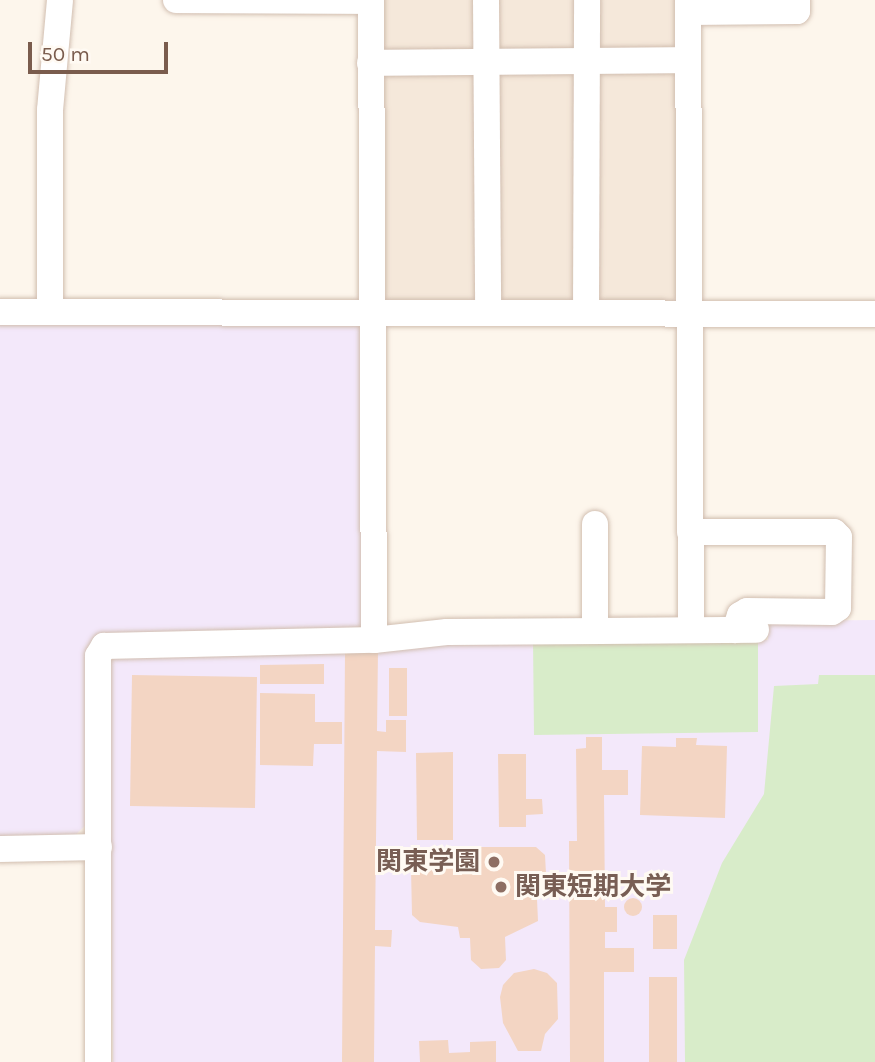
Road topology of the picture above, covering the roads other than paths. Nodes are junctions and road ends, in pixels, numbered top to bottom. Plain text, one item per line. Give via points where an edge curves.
1 (60, 0) edge
2 (176, 0) edge
3 (260, 0) edge
4 (371, 0) edge
5 (486, 0) edge
6 (587, 0) edge
7 (797, 0) edge
8 (688, 6) edge
9 (687, 60) junction
10 (486, 61) junction
11 (586, 62) junction
12 (370, 63) junction
13 (373, 311) junction
14 (488, 311) junction
15 (50, 312) junction
16 (586, 312) junction
17 (689, 312) junction
18 (0, 313) edge
19 (875, 314) edge
20 (595, 524) dead end
21 (690, 532) junction
22 (595, 631) junction
23 (691, 631) junction
24 (374, 640) junction
25 (99, 847) junction
26 (0, 849) edge
27 (98, 1062) edge

1 - 15 street via 50,110
2 - 3 street
3 - 4 street
4 - 12 street
5 - 10 street
6 - 11 street
7 - 8 street via 797,11
8 - 9 street
9 - 11 street
9 - 17 street
10 - 11 street
10 - 12 street
10 - 14 street
11 - 16 street
12 - 13 street
13 - 14 street
13 - 15 street
13 - 24 street
14 - 16 street
15 - 18 street
16 - 17 street
17 - 19 street
17 - 21 street
20 - 22 street
21 - 23 street
21 - 23 street via 834,532 839,537 838,608 832,612 747,611 740,615 745,630
22 - 23 street
22 - 24 street via 447,632
24 - 25 street via 104,646 98,656
25 - 26 street
25 - 27 street

